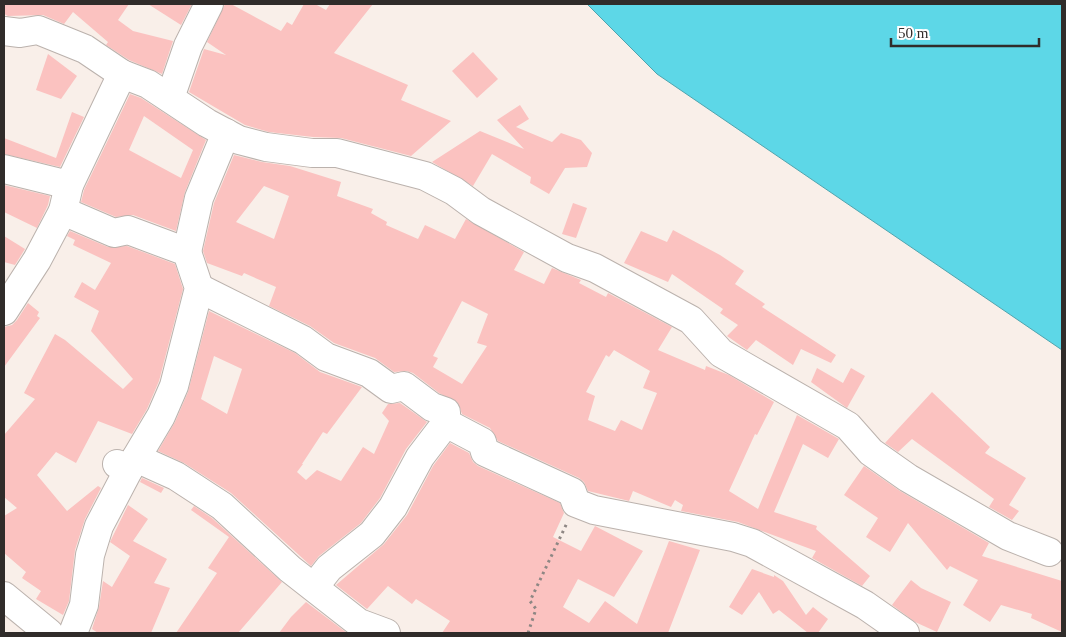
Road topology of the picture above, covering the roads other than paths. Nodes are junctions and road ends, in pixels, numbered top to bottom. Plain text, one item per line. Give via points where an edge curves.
1 (209, 4) edge
2 (4, 30) edge
3 (122, 74) junction
4 (170, 98) junction
5 (226, 133) junction
6 (4, 169) edge
7 (66, 198) junction
8 (187, 252) junction
9 (199, 288) junction
10 (4, 311) edge
11 (446, 423) junction
12 (127, 464) junction
13 (1049, 552) dead end
14 (314, 587) junction
15 (4, 596) edge
16 (4, 619) edge
17 (22, 633) edge
18 (49, 633) edge
19 (73, 633) edge
20 (386, 633) edge
21 (905, 633) edge

1 - 4 street via 188,46
2 - 3 street via 20,33 38,30 85,49
3 - 4 street via 148,84
3 - 7 street
4 - 5 street
5 - 8 street via 199,198
5 - 13 street via 266,147 336,153 425,176 568,258 596,268 691,320 720,352 848,426 871,452 908,478 1008,536
6 - 7 street
7 - 8 street via 114,233 128,230
7 - 10 street via 37,260
8 - 9 street
9 - 11 street via 303,340 326,357 368,373 391,389 404,386 446,412
9 - 12 street via 174,386 162,416
11 - 14 street via 372,534 328,568
11 - 21 street via 482,442 485,452 572,492 576,503 594,510 752,543 865,605
12 - 14 street via 176,476 222,506
12 - 19 street via 99,526 90,555 84,605
14 - 20 street via 359,623
15 - 18 street
16 - 17 street

